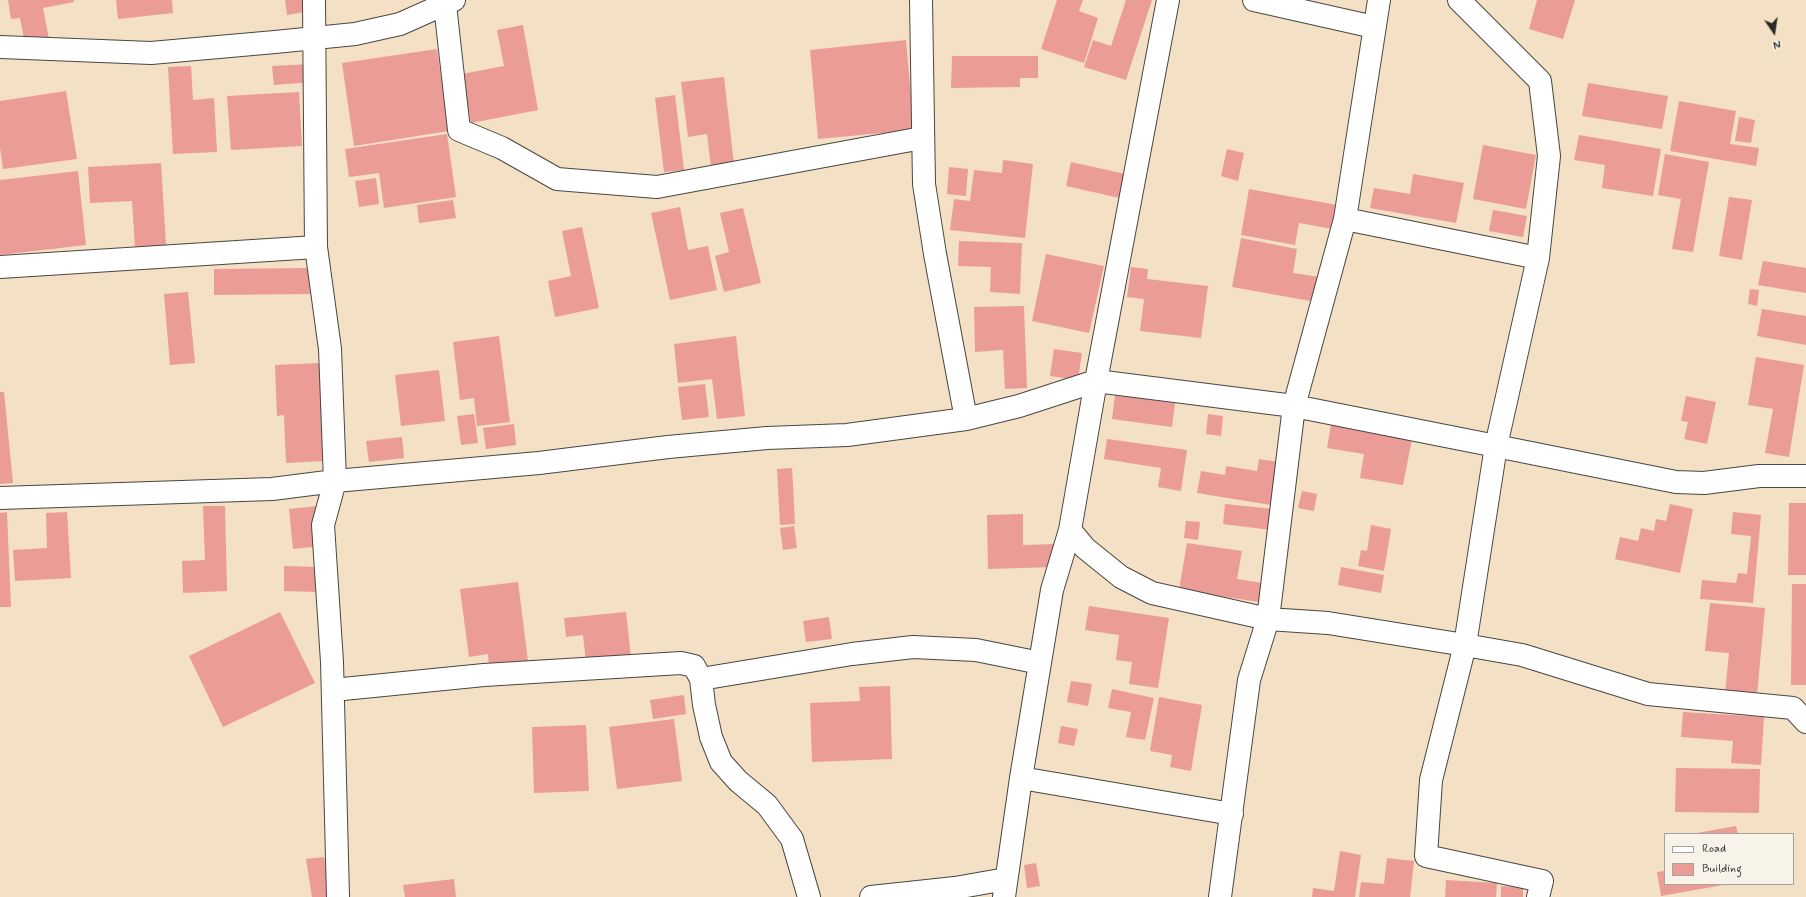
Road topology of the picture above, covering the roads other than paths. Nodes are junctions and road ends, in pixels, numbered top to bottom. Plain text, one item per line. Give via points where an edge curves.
1 (314, 0) edge
2 (921, 0) edge
3 (1168, 0) edge
4 (1254, 0) edge
5 (1379, 0) edge
6 (1459, 0) edge
7 (450, 3) edge
8 (1374, 27) junction
9 (314, 38) junction
10 (0, 47) edge
11 (922, 138) junction
12 (1345, 220) junction
13 (316, 247) junction
14 (1538, 258) junction
15 (0, 267) edge
16 (1096, 381) junction
17 (1294, 406) junction
18 (966, 419) junction
19 (1496, 446) junction
20 (1806, 476) edge
21 (335, 481) junction
22 (0, 498) edge
23 (1070, 530) junction
24 (1268, 619) junction
25 (1465, 645) junction
26 (1040, 663) junction
27 (701, 679) junction
28 (333, 690) junction
29 (1802, 713) edge
30 (1021, 778) junction
31 (1232, 814) junction
32 (1005, 888) edge
33 (338, 897) edge
34 (808, 897) edge
35 (871, 897) edge
36 (1220, 897) edge
37 (1538, 897) edge

1 - 9 street
2 - 11 street
3 - 16 street
4 - 8 street
5 - 8 street
6 - 14 street via 1540,81 1549,156
7 - 9 street via 400,24 355,34
7 - 11 street via 459,130 502,148 557,179 656,187
8 - 12 street
9 - 10 street via 151,53
9 - 13 street
11 - 18 street via 925,192
12 - 14 street
12 - 17 street
13 - 15 street
13 - 21 street via 330,349
14 - 19 street
16 - 17 street
16 - 18 street via 1019,406
16 - 23 street
17 - 19 street
17 - 24 street
18 - 21 street via 847,435 768,438 539,463
19 - 20 street via 1676,482 1704,483 1759,476
19 - 25 street
21 - 22 street via 242,491
21 - 28 street via 323,525
23 - 24 street via 1086,548 1121,577 1152,593
23 - 26 street via 1052,590
24 - 25 street via 1328,624
24 - 31 street via 1249,680
25 - 29 street via 1522,655 1648,694
25 - 37 street via 1431,780 1426,856 1542,881
26 - 27 street via 976,650 913,647 852,654
26 - 30 street
27 - 28 street via 694,666 681,663 484,675
27 - 34 street via 711,737 721,762 738,781 767,805 792,839
28 - 33 street
30 - 31 street
30 - 32 street
31 - 36 street
32 - 35 street via 955,888

